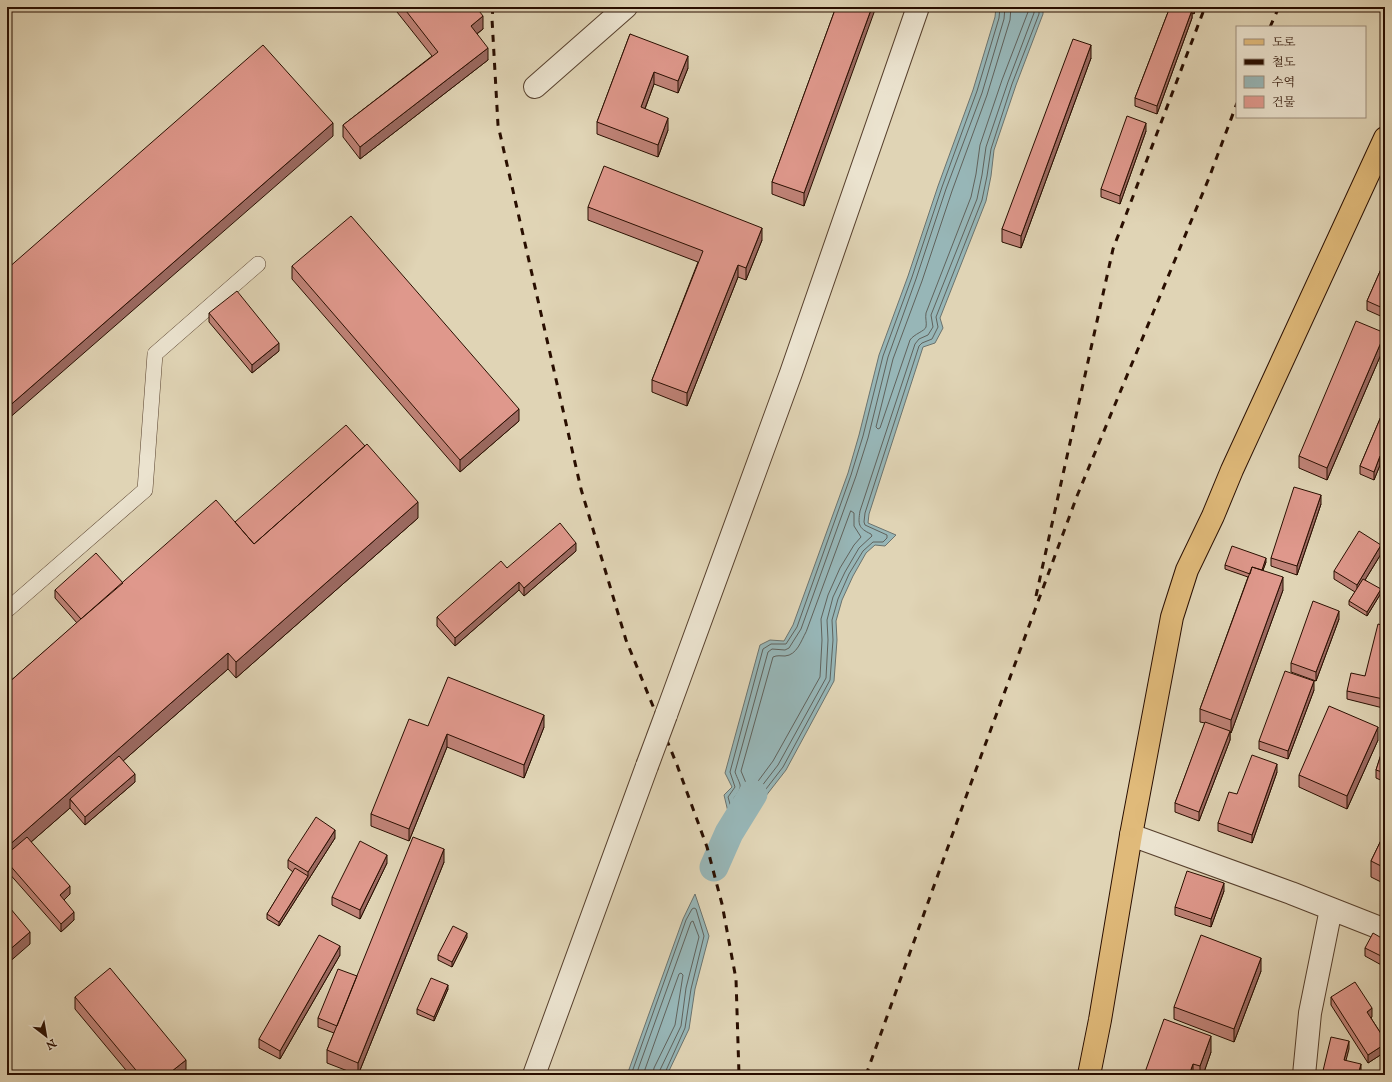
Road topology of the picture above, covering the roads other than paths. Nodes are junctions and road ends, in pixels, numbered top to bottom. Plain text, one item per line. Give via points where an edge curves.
1 (626, 7) edge
2 (918, 7) edge
3 (535, 87) dead end
4 (1385, 138) edge
5 (258, 264) dead end
6 (7, 610) edge
7 (1131, 835) junction
8 (1331, 908) junction
9 (1385, 930) edge
10 (534, 1075) edge
11 (1089, 1075) edge
12 (1304, 1075) edge

1 - 3 street
2 - 10 street, bridge via 791,373
4 - 7 main road via 1187,570 1172,617
5 - 6 lane via 155,354 145,490
7 - 8 street
7 - 11 main road
8 - 9 street
8 - 12 street via 1310,1013

